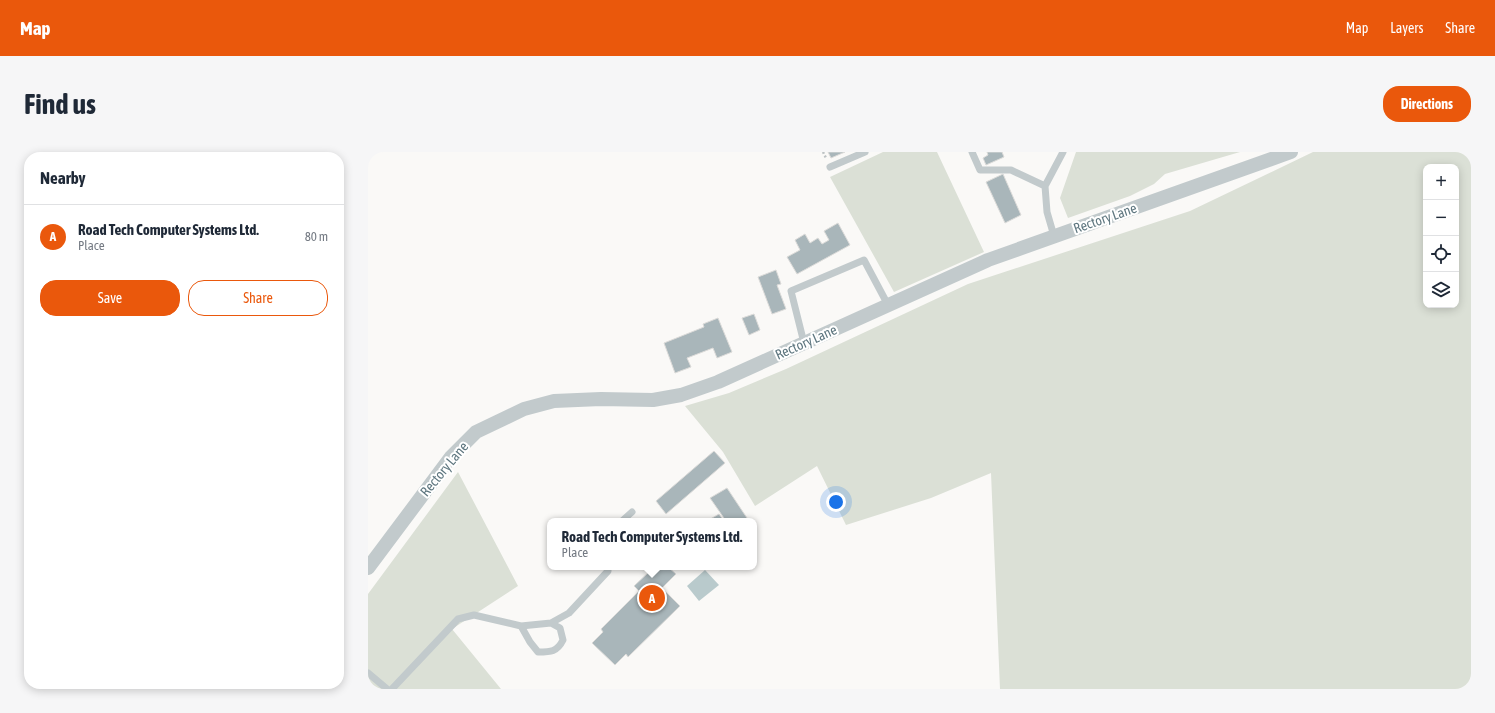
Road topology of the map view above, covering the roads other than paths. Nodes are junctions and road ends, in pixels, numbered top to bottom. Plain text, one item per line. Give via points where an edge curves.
1 (865, 152) edge
2 (972, 152) edge
3 (1063, 152) edge
4 (1291, 152) edge
5 (830, 167) dead end
6 (1045, 186) junction
7 (1054, 236) junction
8 (888, 305) junction
9 (804, 343) junction
10 (632, 512) dead end
11 (625, 518) edge
12 (368, 568) edge
13 (608, 570) edge
14 (551, 623) junction
15 (521, 626) junction
16 (368, 673) edge
17 (387, 689) edge
18 (392, 689) edge

1 - 5 lane
2 - 6 lane via 980,170 1011,170
3 - 6 lane
4 - 7 street, Rectory Lane
6 - 7 lane via 1047,212
7 - 8 street, Rectory Lane via 988,260
8 - 9 street, Rectory Lane
8 - 9 lane via 864,260 791,290
9 - 12 street, Rectory Lane via 718,382 681,395 653,400 554,401 524,409 476,432 451,457
10 - 11 lane
13 - 14 lane via 569,613
14 - 15 lane
14 - 15 lane via 560,628 563,640 560,647 552,652 538,652
15 - 18 lane via 474,615 458,620
16 - 17 lane

